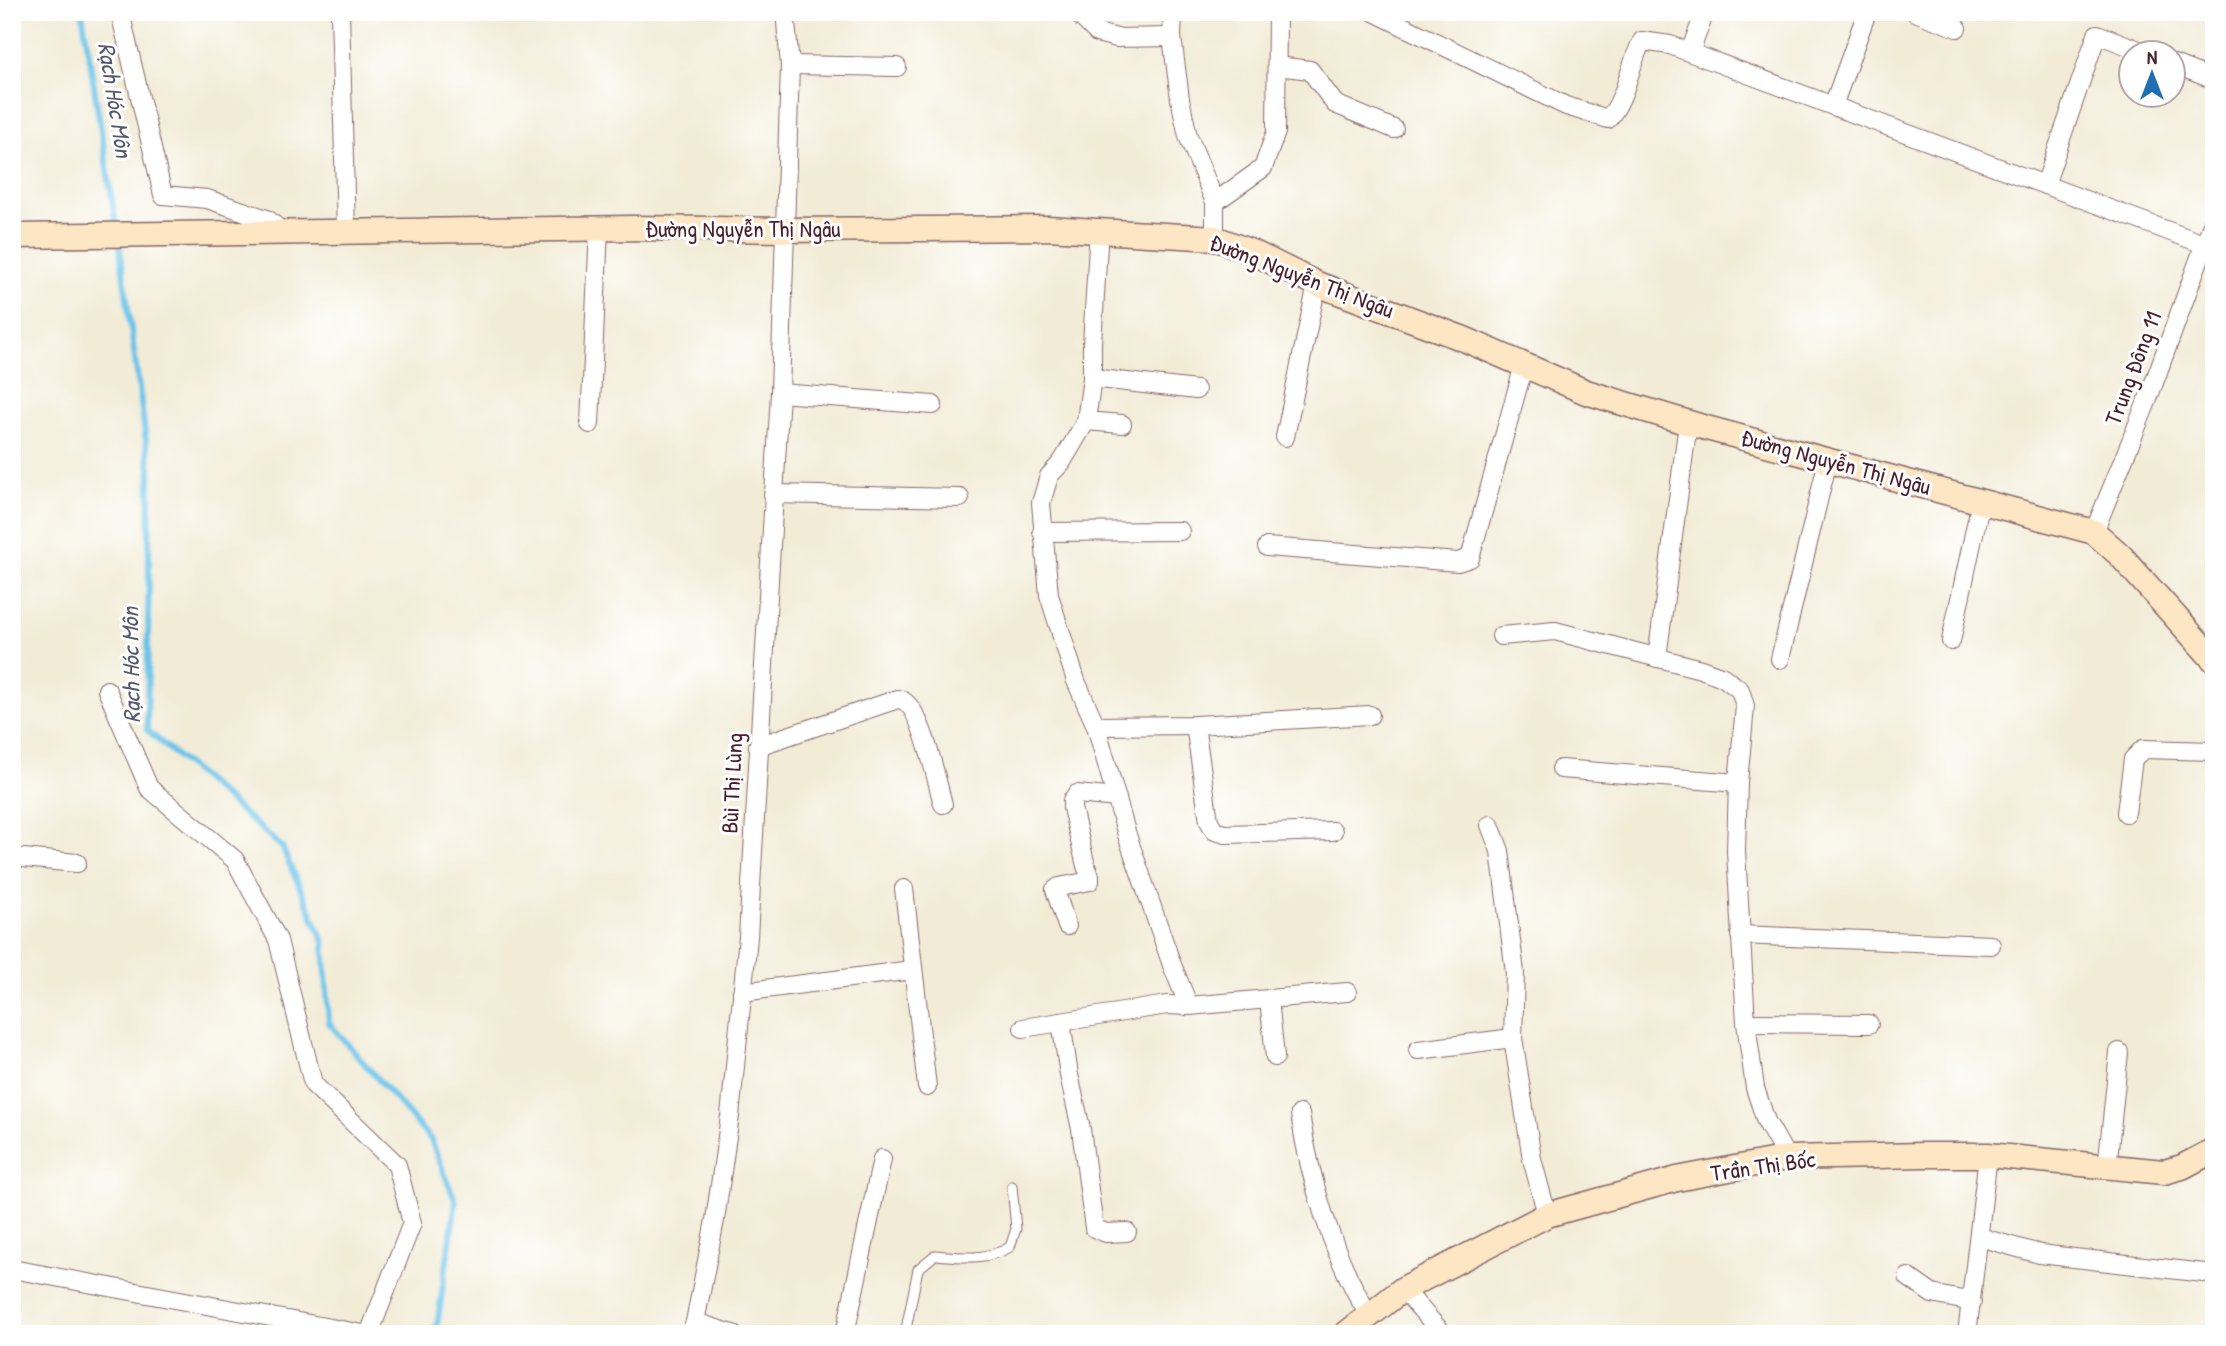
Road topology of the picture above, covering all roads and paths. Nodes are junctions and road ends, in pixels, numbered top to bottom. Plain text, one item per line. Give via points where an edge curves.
1 (120, 12) edge
2 (340, 12) edge
3 (785, 12) edge
4 (1076, 12) edge
5 (1173, 12) edge
6 (1277, 12) edge
7 (1374, 12) edge
8 (1705, 12) edge
9 (1867, 12) edge
10 (1915, 12) edge
11 (1957, 28) dead end
12 (1172, 37) junction
13 (2118, 42) edge
14 (1690, 52) junction
15 (790, 65) junction
16 (1277, 66) junction
17 (897, 67) dead end
18 (2188, 70) edge
19 (2214, 80) edge
20 (1833, 106) junction
21 (1394, 129) dead end
22 (2045, 185) junction
23 (1214, 202) junction
24 (2214, 219) edge
25 (598, 229) junction
26 (1099, 229) junction
27 (784, 230) junction
28 (346, 232) junction
29 (285, 234) junction
30 (12, 236) edge
31 (1215, 238) junction
32 (2209, 247) edge
33 (1317, 284) junction
34 (1524, 365) junction
35 (1093, 378) junction
36 (1196, 390) dead end
37 (780, 393) junction
38 (933, 405) dead end
39 (1086, 421) junction
40 (1688, 423) junction
41 (590, 424) dead end
42 (1122, 424) dead end
43 (1285, 437) dead end
44 (1828, 460) junction
45 (773, 494) junction
46 (960, 498) dead end
47 (1981, 501) junction
48 (1180, 531) dead end
49 (1042, 532) junction
50 (2094, 532) junction
51 (1267, 547) dead end
52 (1501, 636) dead end
53 (1951, 641) dead end
54 (1657, 658) junction
55 (1780, 659) dead end
56 (2214, 660) edge
57 (107, 690) dead end
58 (1370, 715) dead end
59 (1195, 725) junction
60 (1096, 726) junction
61 (758, 746) junction
62 (2214, 751) edge
63 (1561, 769) dead end
64 (1738, 783) junction
65 (1117, 798) junction
66 (943, 804) dead end
67 (2126, 813) dead end
68 (1490, 825) dead end
69 (1333, 831) dead end
70 (12, 857) edge
71 (77, 863) dead end
72 (904, 888) dead end
73 (1067, 926) dead end
74 (1740, 935) junction
75 (1991, 945) dead end
76 (912, 970) junction
77 (742, 992) junction
78 (1347, 992) dead end
79 (1269, 999) junction
80 (1189, 1006) junction
81 (1061, 1022) junction
82 (1746, 1023) junction
83 (1869, 1024) dead end
84 (1023, 1028) dead end
85 (1513, 1038) junction
86 (1418, 1050) dead end
87 (2119, 1052) dead end
88 (1275, 1057) dead end
89 (927, 1087) dead end
90 (1300, 1114) dead end
91 (2214, 1150) edge
92 (1988, 1155) junction
93 (1787, 1158) junction
94 (881, 1159) dead end
95 (2107, 1168) junction
96 (1012, 1186) dead end
97 (1547, 1215) junction
98 (1128, 1232) dead end
99 (1979, 1237) junction
100 (12, 1269) edge
101 (2204, 1273) dead end
102 (1908, 1277) dead end
103 (1403, 1289) junction
104 (1972, 1302) junction
105 (1369, 1315) junction
106 (692, 1328) edge
107 (363, 1334) edge
108 (369, 1334) edge
109 (733, 1334) edge
110 (845, 1334) edge
111 (905, 1334) edge
112 (1346, 1334) edge
113 (1443, 1334) edge
114 (1968, 1334) edge

1 - 29 street via 163,195 231,207 267,219
2 - 28 street
3 - 15 street, Bùi Thị Lùng
4 - 12 street via 1097,33 1118,38
5 - 12 street
6 - 16 street
7 - 14 street via 1597,118 1608,119 1614,112 1642,41
8 - 14 street
9 - 20 street
10 - 11 street
12 - 23 street via 1188,136
13 - 22 street via 2097,34
14 - 20 street
15 - 17 street
15 - 27 street, Bùi Thị Lùng
16 - 21 street via 1310,71 1335,104
16 - 23 street via 1276,132 1263,168
18 - 19 street
20 - 22 street
22 - 32 street
23 - 31 street
24 - 32 street, Trung Đông 11
25 - 27 main road, Đường Nguyễn Thị Ngâu
25 - 28 main road, Đường Nguyễn Thị Ngâu
25 - 41 street
26 - 27 main road, Đường Nguyễn Thị Ngâu
26 - 31 main road, Đường Nguyễn Thị Ngâu
26 - 35 street
27 - 37 street, Bùi Thị Lùng
28 - 29 main road, Đường Nguyễn Thị Ngâu
29 - 30 main road, Đường Nguyễn Thị Ngâu
31 - 33 main road, Đường Nguyễn Thị Ngâu
32 - 50 street, Trung Đông 11
33 - 34 main road, Đường Nguyễn Thị Ngâu
33 - 43 street
34 - 40 main road, Đường Nguyễn Thị Ngâu via 1586,392
34 - 51 street via 1470,558 1458,562
35 - 36 street
35 - 39 street
37 - 38 street
37 - 45 street, Bùi Thị Lùng
39 - 42 street
39 - 49 street via 1049,476 1041,503
40 - 44 main road, Đường Nguyễn Thị Ngâu
40 - 54 street
44 - 47 main road, Đường Nguyễn Thị Ngâu
44 - 55 street
45 - 46 street
45 - 61 street, Bùi Thị Lùng
47 - 50 main road, Đường Nguyễn Thị Ngâu
47 - 53 street
48 - 49 street
49 - 60 street via 1049,595 1076,681
50 - 56 main road, Đường Nguyễn Thị Ngâu
52 - 54 street via 1555,631
54 - 64 street via 1723,677 1740,690 1745,706
57 - 108 street via 149,788 236,860 278,940 313,1084 397,1165 412,1223
58 - 59 street
59 - 60 street
59 - 69 street via 1214,831
60 - 65 street
61 - 66 street via 904,699 922,731
61 - 77 street, Bùi Thị Lùng
62 - 67 street via 2143,749 2133,759
63 - 64 street
64 - 74 street
65 - 73 street via 1077,794 1072,800 1090,881 1055,890
65 - 80 street
68 - 85 street via 1500,851 1515,973
70 - 71 street
72 - 76 street
74 - 75 street
74 - 82 street
76 - 77 street
76 - 89 street
77 - 106 street, Bùi Thị Lùng via 717,1207
78 - 79 street
79 - 80 street
79 - 88 street
80 - 81 street via 1167,1005
81 - 84 street
81 - 98 street via 1094,1228 1106,1233
82 - 83 street
82 - 93 street via 1755,1088 1766,1121
85 - 86 street
85 - 97 street via 1532,1159
87 - 95 street
90 - 105 street via 1323,1211 1350,1284
91 - 95 main road, Trần Thị Bốc via 2164,1172
92 - 93 main road, Trần Thị Bốc
92 - 95 main road, Trần Thị Bốc
92 - 99 street
93 - 97 main road, Trần Thị Bốc via 1677,1179
94 - 110 street
96 - 111 lane via 1016,1229 1010,1247 996,1255 974,1258 935,1255 918,1269
97 - 103 main road, Trần Thị Bốc
99 - 101 street via 2040,1254
99 - 104 street
100 - 107 street
102 - 104 street via 1932,1294
103 - 105 main road, Trần Thị Bốc
103 - 113 street
104 - 114 street
105 - 112 main road, Trần Thị Bốc
106 - 109 street

